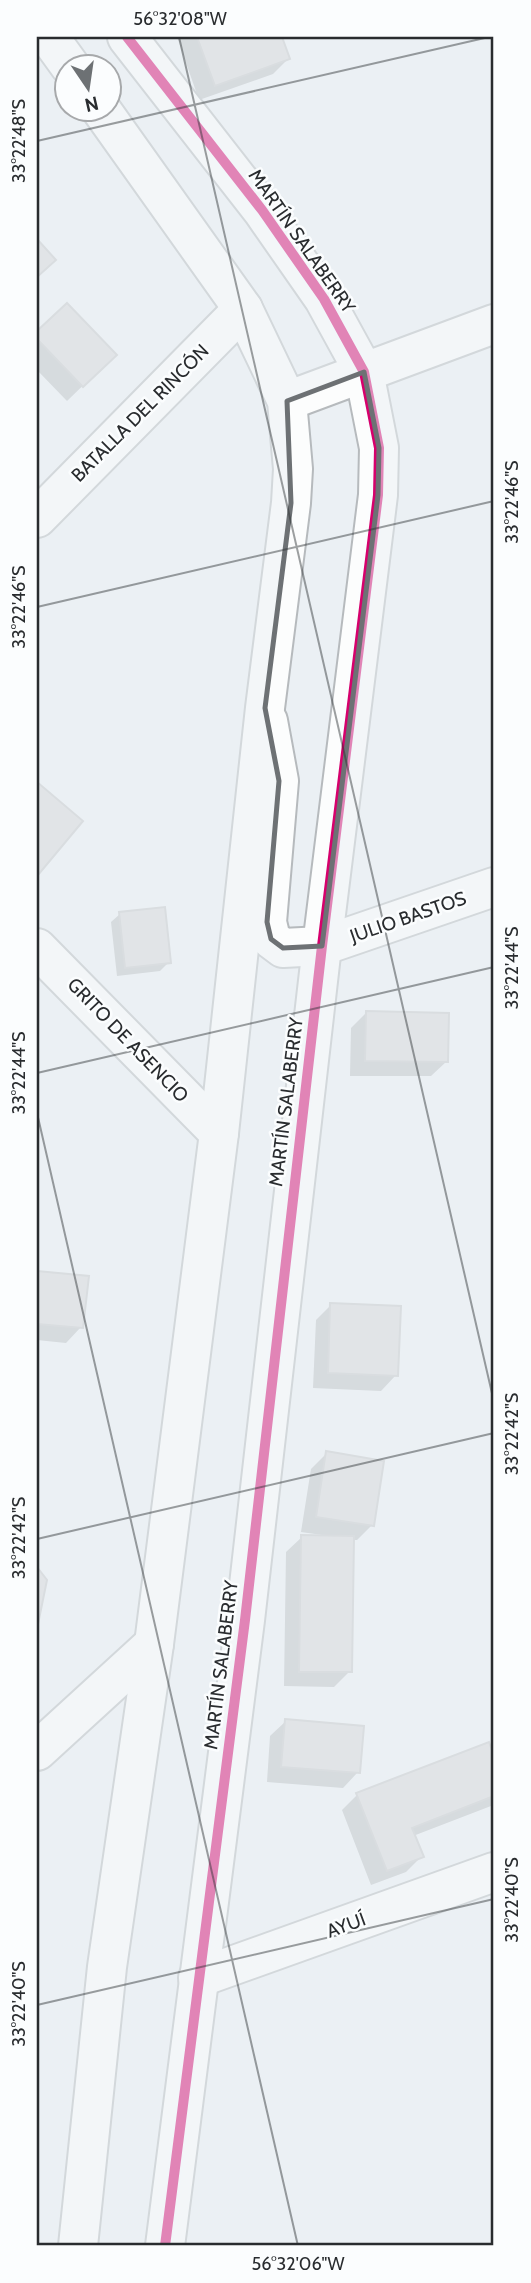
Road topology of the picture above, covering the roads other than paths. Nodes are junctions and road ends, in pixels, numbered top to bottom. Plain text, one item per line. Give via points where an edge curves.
1 (49, 37) edge
2 (127, 37) edge
3 (60, 52) edge
4 (110, 122) edge
5 (243, 309) junction
6 (494, 324) edge
7 (364, 372) junction
8 (288, 401) junction
9 (37, 517) edge
10 (265, 708) junction
11 (494, 887) edge
12 (322, 946) junction
13 (37, 948) edge
14 (219, 1133) junction
15 (154, 1644) junction
16 (37, 1751) edge
17 (494, 1872) edge
18 (198, 1978) junction
19 (78, 2246) edge
20 (165, 2246) edge

1 - 3 street
2 - 7 street, MARTÍN SALABERRY via 277,232 324,299
4 - 5 street
5 - 8 street
5 - 9 street, BATALLA DEL RINCÓN
6 - 7 street
7 - 8 street
7 - 12 street, MARTÍN SALABERRY via 379,448 378,495
8 - 10 street via 291,503
10 - 12 street, JULIO BASTOS via 279,781 267,922 271,939 283,948
10 - 14 street
11 - 12 street, JULIO BASTOS
12 - 18 street, MARTÍN SALABERRY via 245,1620
13 - 14 street, GRITO DE ASENCIO
14 - 15 street
15 - 16 street
15 - 19 street via 107,1967
17 - 18 street, AYUÍ
18 - 20 street, MARTÍN SALABERRY

